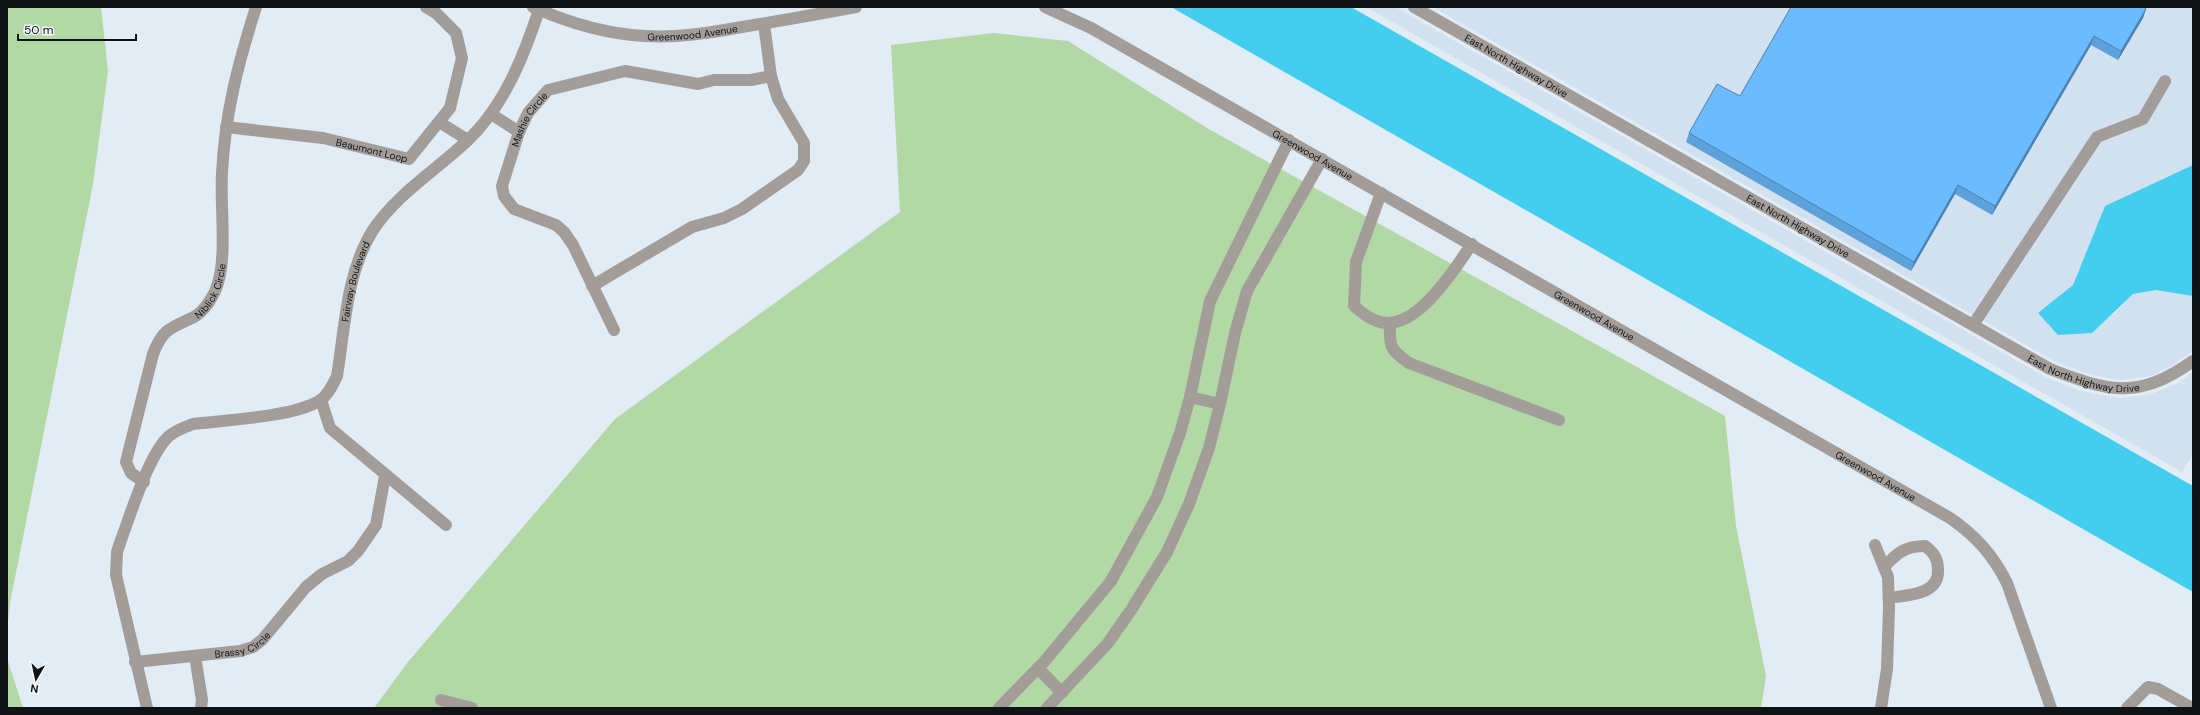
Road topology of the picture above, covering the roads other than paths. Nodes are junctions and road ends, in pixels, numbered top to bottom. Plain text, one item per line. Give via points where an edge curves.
1 (256, 7) edge
2 (426, 7) edge
3 (856, 7) edge
4 (1045, 7) edge
5 (1414, 7) edge
6 (536, 9) edge
7 (764, 24) junction
8 (771, 76) junction
9 (2165, 81) dead end
10 (491, 114) junction
11 (439, 122) junction
12 (226, 127) junction
13 (519, 132) junction
14 (468, 140) junction
15 (1289, 140) junction
16 (1322, 159) junction
17 (1381, 193) junction
18 (1472, 244) junction
19 (592, 286) junction
20 (1390, 323) junction
21 (1973, 325) junction
22 (614, 330) dead end
23 (2193, 362) edge
24 (1190, 397) junction
25 (321, 400) junction
26 (1220, 404) junction
27 (1559, 420) dead end
28 (385, 476) junction
29 (144, 482) junction
30 (446, 525) dead end
31 (1875, 545) dead end
32 (1884, 567) junction
33 (1889, 598) junction
34 (195, 656) junction
35 (135, 662) junction
36 (1038, 668) junction
37 (1062, 692) junction
38 (441, 700) dead end
39 (147, 708) edge
40 (201, 708) edge
41 (472, 708) edge
42 (999, 708) edge
43 (1047, 708) edge
44 (1881, 708) edge
45 (2051, 708) edge
46 (2127, 708) edge
47 (2192, 708) edge

1 - 12 street, Niblick Circle via 241,54
2 - 11 street, Beaumont Loop via 436,13 456,33 462,58 450,108
3 - 7 street, Greenwood Avenue
4 - 15 street, Greenwood Avenue via 1091,28
5 - 21 street, East North Highway Drive
6 - 7 street, Greenwood Avenue via 586,27 644,36 694,35
6 - 10 street, Fairway Boulevard via 512,78
7 - 8 street
8 - 13 street, Mashie Circle via 751,80 714,80 698,84 649,76 636,71 614,73 548,90 528,113
8 - 19 street via 778,99 804,143 804,162 798,170 742,209 724,218 692,227
9 - 21 street via 2143,119 2097,137
10 - 13 street
10 - 14 street, Fairway Boulevard
11 - 12 street, Beaumont Loop via 409,159 323,138
11 - 14 street
12 - 29 street, Niblick Circle via 221,182 222,268 218,284 201,311 194,317 174,324 158,342 153,354 126,462 131,473
13 - 19 street, Mashie Circle via 502,186 504,196 514,209 556,225 564,232 573,245
14 - 25 street, Fairway Boulevard via 392,206 362,249 353,276 337,376 333,386
15 - 16 street, Greenwood Avenue
15 - 24 street via 1210,301
16 - 17 street, Greenwood Avenue
16 - 26 street via 1247,290
17 - 18 street, Greenwood Avenue
17 - 20 street via 1356,262 1354,306 1378,322
18 - 20 street via 1437,294 1414,314
18 - 45 street, Greenwood Avenue via 1950,518 1968,531 1987,550 2007,583
19 - 22 street, Mashie Circle
20 - 27 street via 1389,339 1394,353 1409,363
21 - 23 street, East North Highway Drive via 2050,369 2083,382 2118,389 2148,386 2174,375
24 - 26 street
24 - 36 street via 1157,497 1111,581
25 - 28 street via 330,428
25 - 29 street, Fairway Boulevard via 299,410 193,424 180,428 158,448
26 - 37 street via 1209,448 1189,504 1167,552 1108,643
28 - 30 street
28 - 34 street, Brassy Circle via 376,525 348,561 322,574 306,587 262,640 253,646 240,651
29 - 35 street via 117,552 116,575
31 - 32 street
32 - 33 street via 1888,577
32 - 33 street via 1911,546 1925,546 1936,557 1938,565 1939,576 1931,588 1917,594
33 - 44 street via 1887,669
34 - 35 street, Brassy Circle
34 - 40 street
35 - 39 street
36 - 37 street
36 - 42 street
37 - 43 street
38 - 41 street
46 - 47 street via 2148,687 2158,689

